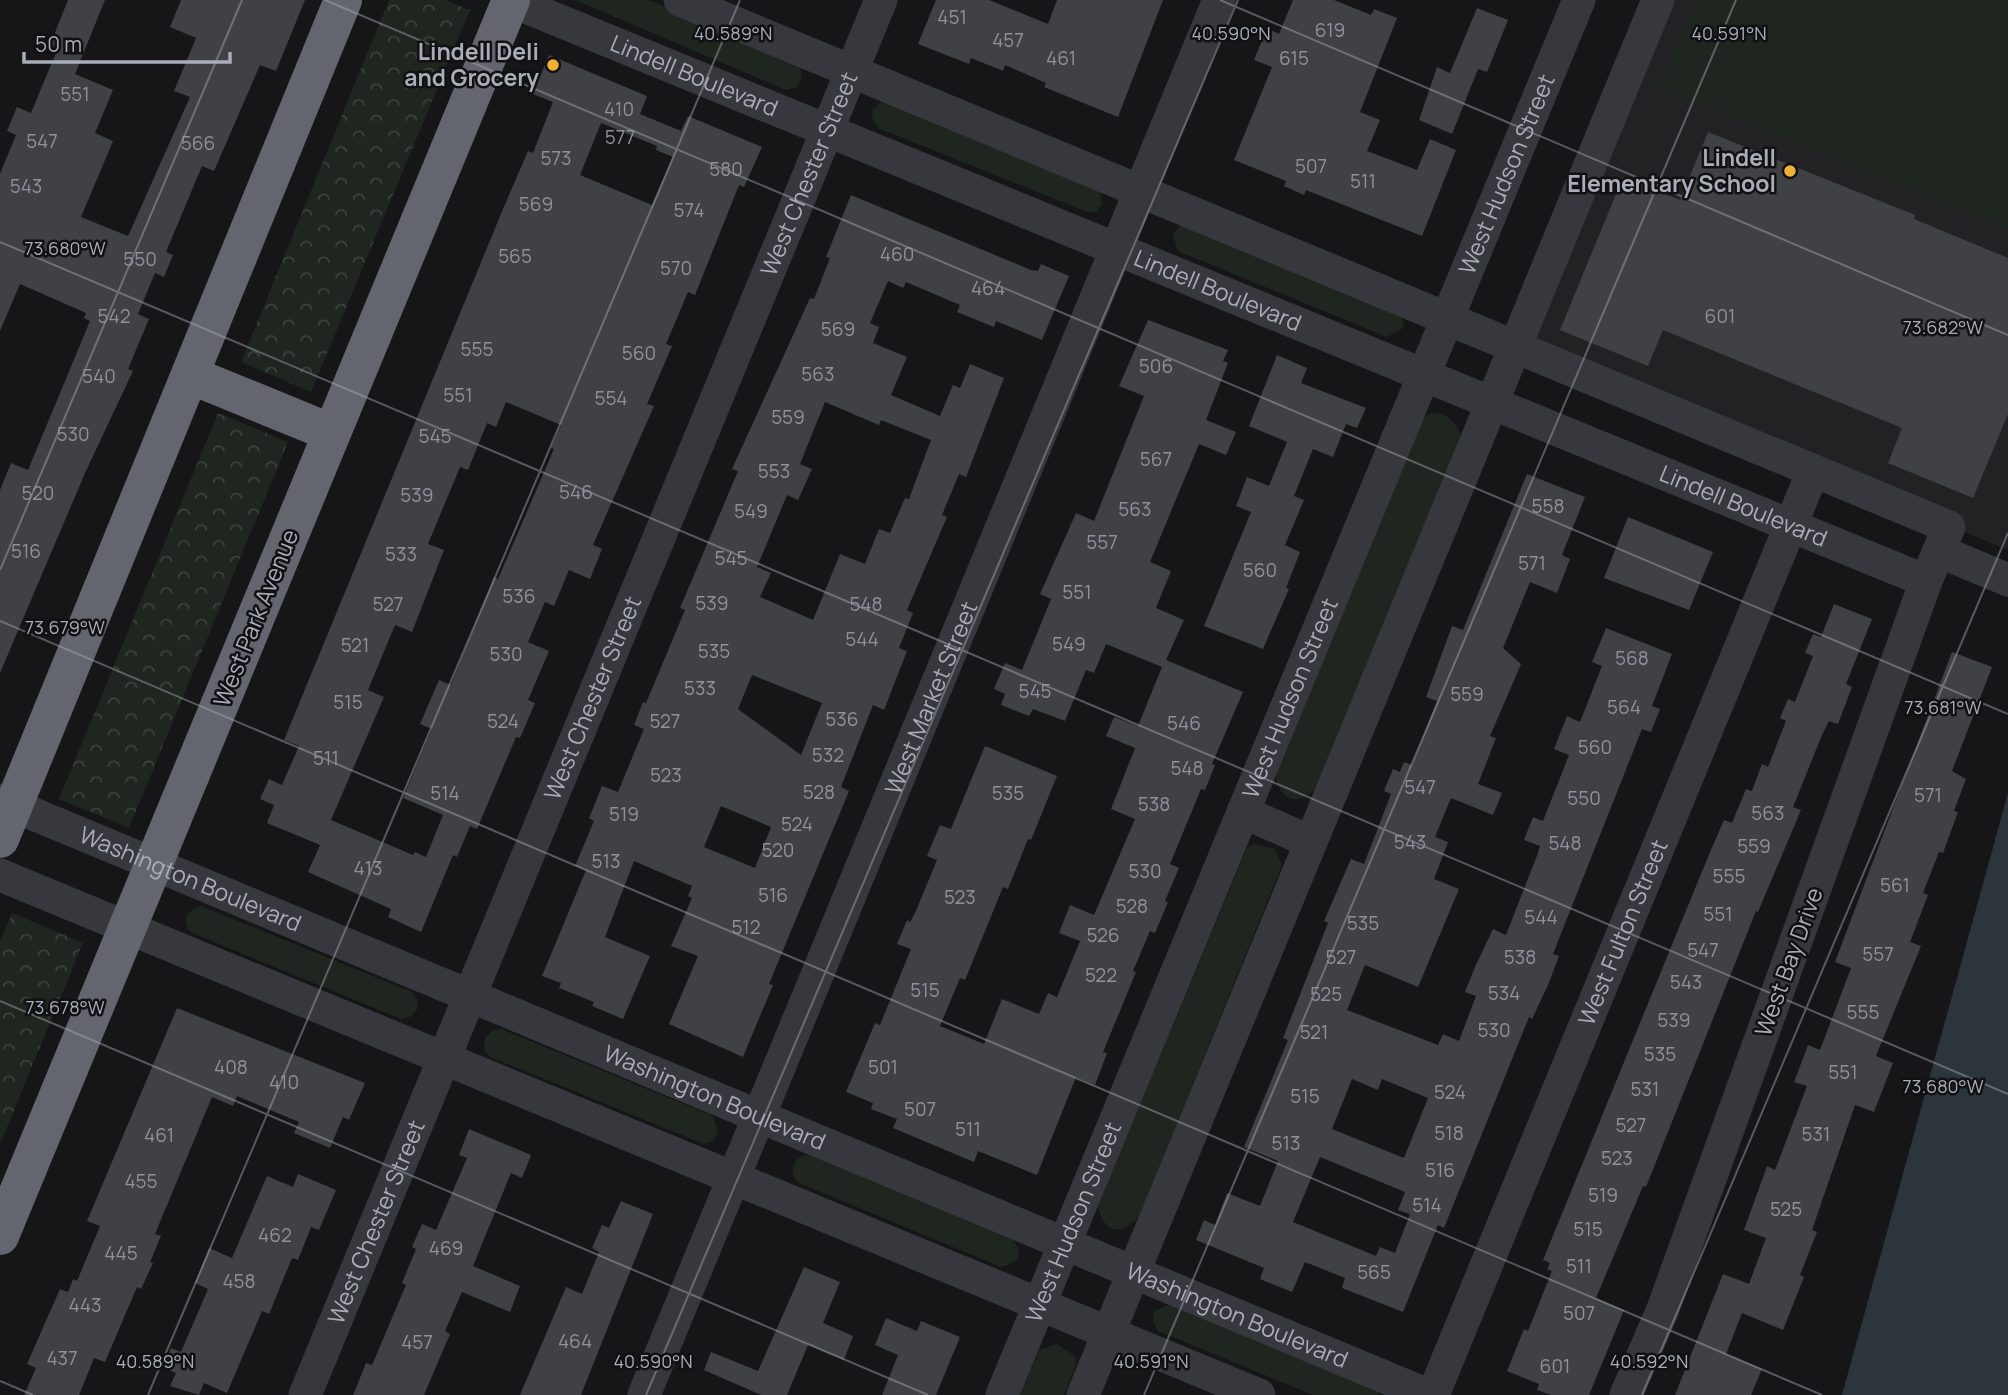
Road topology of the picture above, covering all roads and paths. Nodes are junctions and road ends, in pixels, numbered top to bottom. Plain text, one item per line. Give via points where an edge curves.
1 (343, 0) edge
2 (511, 0) edge
3 (680, 0) edge
4 (881, 0) edge
5 (1219, 0) edge
6 (1579, 0) edge
7 (1658, 0) edge
8 (852, 71) junction
9 (827, 130) junction
10 (1140, 191) junction
11 (1116, 248) junction
12 (1447, 319) junction
13 (1515, 347) junction
14 (190, 375) junction
15 (1424, 375) junction
16 (1492, 402) junction
17 (332, 433) junction
18 (1813, 471) junction
19 (1792, 525) junction
20 (1938, 553) junction
21 (2008, 580) edge
22 (1243, 812) junction
23 (4, 815) edge
24 (1311, 842) junction
25 (154, 864) junction
26 (0, 875) edge
27 (128, 928) junction
28 (470, 996) junction
29 (444, 1058) junction
30 (759, 1116) junction
31 (733, 1178) junction
32 (0, 1236) edge
33 (1065, 1243) junction
34 (1133, 1272) junction
35 (1039, 1304) junction
36 (1108, 1333) junction
37 (305, 1395) edge
38 (644, 1395) edge
39 (1002, 1395) edge
40 (1083, 1395) edge
41 (1259, 1395) edge
42 (1428, 1395) edge
43 (1433, 1395) edge
44 (1626, 1395) edge

1 - 14 highway
2 - 9 street, Lindell Boulevard
2 - 17 highway, West Park Avenue
3 - 8 street, Lindell Boulevard
4 - 8 street, West Chester Street
5 - 10 street, West Market Street
6 - 12 street, West Hudson Street
7 - 13 street
8 - 9 street, West Chester Street
8 - 10 street, Lindell Boulevard
9 - 11 street, Lindell Boulevard
9 - 28 street, West Chester Street
10 - 11 street, West Market Street
10 - 12 street, Lindell Boulevard
11 - 15 street, Lindell Boulevard
11 - 30 street, West Market Street
12 - 13 street, Lindell Boulevard
12 - 15 street, West Hudson Street
13 - 16 street
13 - 18 street, Lindell Boulevard
14 - 17 highway
14 - 23 highway
15 - 16 street, Lindell Boulevard
15 - 22 street, West Hudson Street
16 - 19 street, Lindell Boulevard
16 - 24 street
17 - 25 highway, West Park Avenue
18 - 19 street, West Fulton Street
18 - 20 street, Lindell Boulevard
19 - 20 street, Lindell Boulevard
19 - 43 street, West Fulton Street
20 - 21 street, Lindell Boulevard
20 - 44 street, West Bay Drive via 1668,1296
22 - 24 street
22 - 33 street, West Hudson Street
23 - 25 street, Washington Boulevard
24 - 34 street
25 - 27 highway, West Park Avenue
25 - 28 street, Washington Boulevard
26 - 27 street
27 - 29 street
27 - 32 highway, West Park Avenue
28 - 29 street, West Chester Street
28 - 30 street, Washington Boulevard
29 - 31 street
29 - 37 street, West Chester Street
30 - 31 street, West Market Street
30 - 33 street, Washington Boulevard
31 - 35 street
31 - 38 street, West Market Street
33 - 34 street, Washington Boulevard
33 - 35 street, West Hudson Street
34 - 36 street
34 - 42 street, Washington Boulevard
35 - 36 street
35 - 39 street, West Hudson Street
36 - 40 street
36 - 41 street

